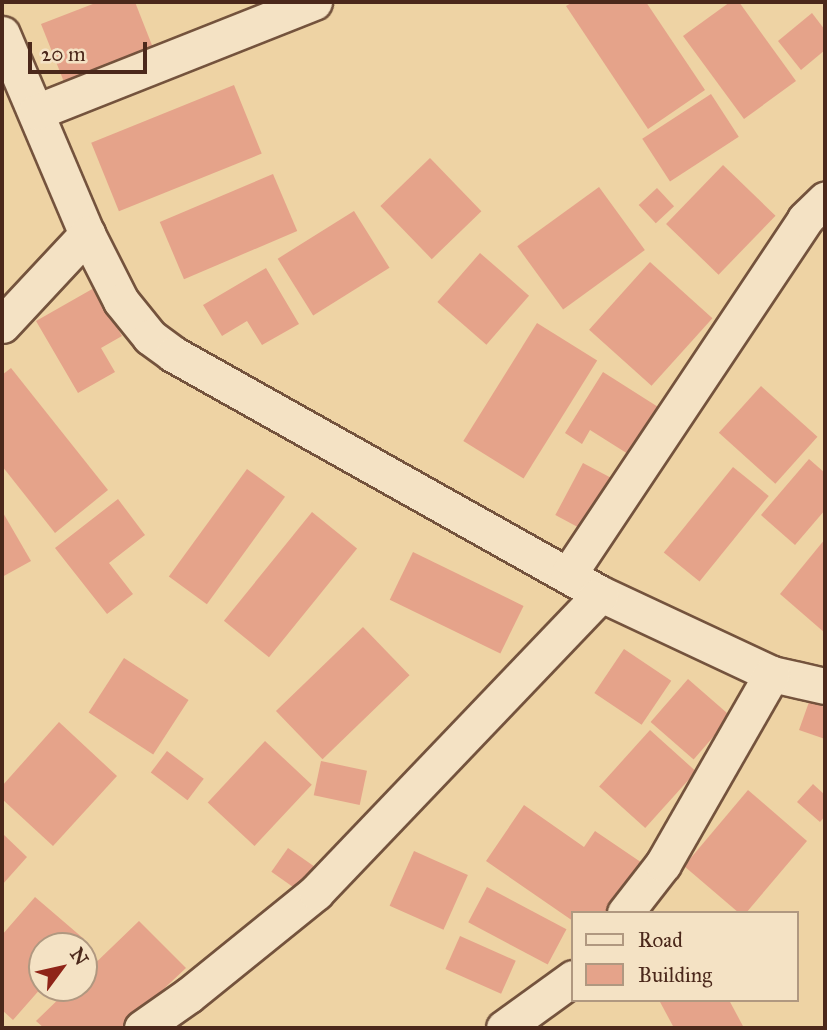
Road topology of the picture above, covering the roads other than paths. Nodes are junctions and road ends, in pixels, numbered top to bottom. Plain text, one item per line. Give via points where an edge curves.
1 (314, 2) edge
2 (2, 34) edge
3 (36, 112) junction
4 (825, 200) edge
5 (87, 234) junction
6 (2, 325) edge
7 (568, 575) junction
8 (601, 594) junction
9 (772, 674) junction
10 (825, 686) edge
11 (627, 911) edge
12 (572, 979) edge
13 (142, 1028) edge
14 (505, 1028) edge

1 - 3 street
2 - 3 street
3 - 5 street
4 - 7 street via 805,219
5 - 6 street
5 - 7 street via 121,301 150,337 173,354
7 - 8 street
8 - 9 street
8 - 13 street via 316,892
9 - 10 street
9 - 11 street via 663,864
12 - 14 street

